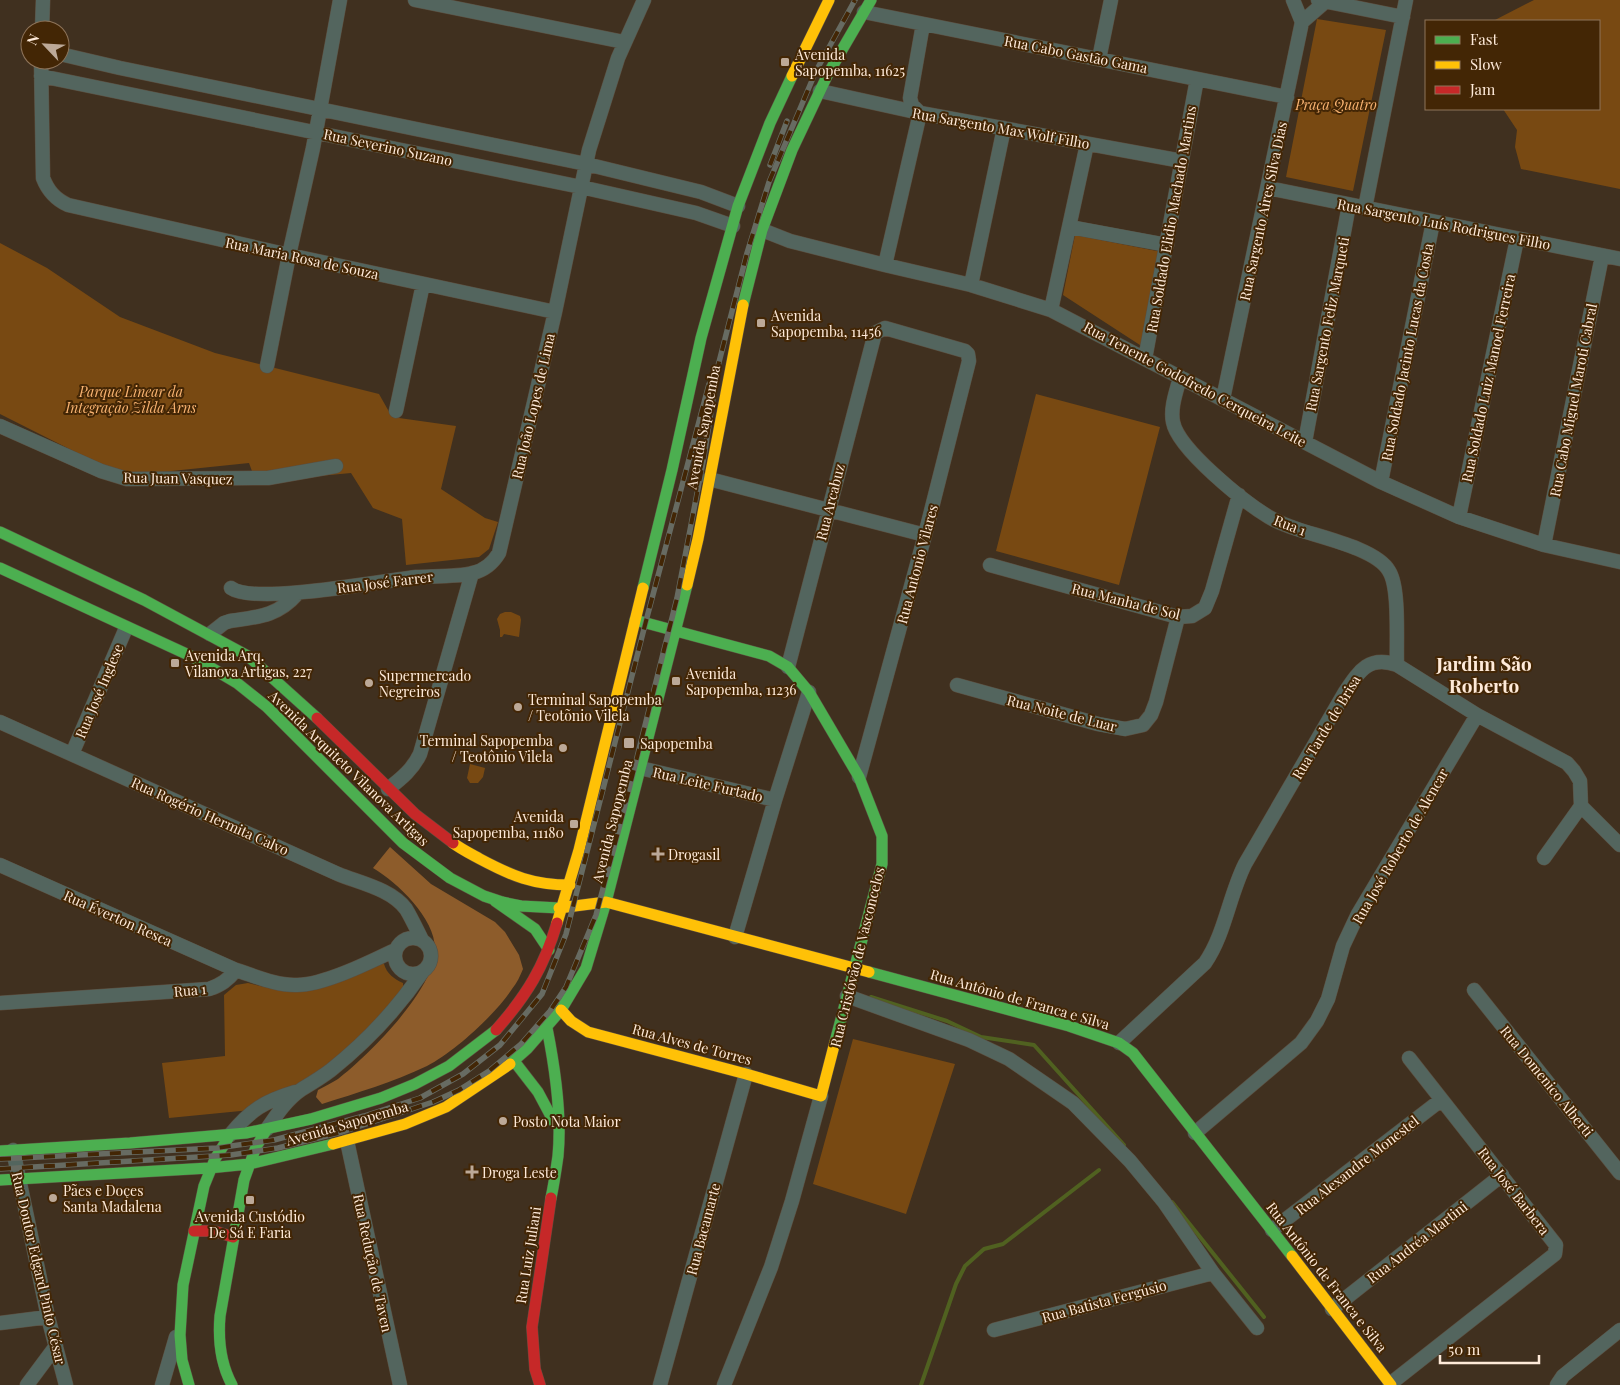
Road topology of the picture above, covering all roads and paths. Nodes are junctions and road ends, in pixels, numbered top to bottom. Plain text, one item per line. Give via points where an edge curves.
1 (43, 0) edge
2 (340, 0) edge
3 (415, 0) edge
4 (644, 0) edge
5 (829, 0) edge
6 (1111, 0) edge
7 (1294, 0) edge
8 (1406, 0) edge
9 (1320, 1) edge
10 (867, 6) edge
11 (1403, 17) junction
12 (42, 20) edge
13 (1302, 22) junction
14 (923, 24) junction
15 (624, 42) junction
16 (70, 56) edge
17 (1099, 59) junction
18 (41, 70) edge
19 (41, 76) junction
20 (1197, 79) junction
21 (820, 91) junction
22 (1287, 97) junction
23 (319, 109) junction
24 (920, 113) junction
25 (1004, 128) junction
26 (315, 132) junction
27 (1087, 144) junction
28 (1182, 161) junction
29 (586, 164) junction
30 (581, 187) junction
31 (1268, 188) junction
32 (1349, 206) junction
33 (1364, 208) junction
34 (747, 221) junction
35 (1433, 222) junction
36 (1070, 227) junction
37 (1517, 238) junction
38 (1166, 245) junction
39 (289, 256) junction
40 (1602, 256) junction
41 (1620, 259) edge
42 (885, 266) junction
43 (423, 284) junction
44 (972, 285) junction
45 (1052, 310) junction
46 (555, 312) junction
47 (965, 352) joint
48 (1146, 359) junction
49 (268, 366) dead end
50 (1180, 376) junction
51 (1223, 399) junction
52 (396, 411) dead end
53 (0, 426) edge
54 (1305, 442) junction
55 (336, 466) dead end
56 (709, 479) junction
57 (1381, 482) junction
58 (1239, 495) junction
59 (828, 510) junction
60 (1459, 517) junction
61 (0, 532) edge
62 (925, 535) junction
63 (1544, 545) junction
64 (1620, 562) edge
65 (990, 565) dead end
66 (0, 568) edge
67 (472, 573) junction
68 (231, 588) dead end
69 (298, 594) junction
70 (1178, 617) junction
71 (635, 620) junction
72 (126, 628) junction
73 (676, 630) junction
74 (210, 634) junction
75 (1397, 665) junction
76 (788, 667) junction
77 (957, 686) dead end
78 (809, 692) junction
79 (1477, 716) junction
80 (0, 722) edge
81 (72, 754) junction
82 (640, 768) junction
83 (859, 777) junction
84 (388, 789) junction
85 (775, 800) junction
86 (1581, 806) junction
87 (400, 812) junction
88 (383, 825) junction
89 (1620, 845) edge
90 (1544, 858) dead end
91 (0, 865) edge
92 (570, 885) junction
93 (495, 901) junction
94 (606, 902) junction
95 (564, 906) junction
96 (412, 919) junction
97 (735, 937) junction
98 (407, 938) junction
99 (422, 940) junction
100 (549, 950) junction
101 (399, 962) junction
102 (854, 968) junction
103 (236, 970) junction
104 (423, 971) junction
105 (1474, 990) dead end
106 (846, 996) junction
107 (400, 1001) junction
108 (0, 1003) edge
109 (516, 1008) junction
110 (561, 1010) junction
111 (547, 1028) junction
112 (503, 1040) dead end
113 (1119, 1043) junction
114 (512, 1058) junction
115 (1409, 1058) dead end
116 (746, 1074) junction
117 (301, 1090) junction
118 (821, 1096) junction
119 (1441, 1100) junction
120 (267, 1129) junction
121 (558, 1130) junction
122 (1195, 1133) junction
123 (230, 1135) junction
124 (347, 1141) junction
125 (7, 1150) edge
126 (249, 1164) junction
127 (209, 1168) junction
128 (1620, 1173) edge
129 (1502, 1175) junction
130 (18, 1179) junction
131 (0, 1180) edge
132 (197, 1217) junction
133 (236, 1223) junction
134 (1272, 1230) junction
135 (194, 1232) junction
136 (233, 1237) junction
137 (1213, 1273) junction
138 (1332, 1309) junction
139 (48, 1317) junction
140 (0, 1323) edge
141 (1257, 1328) dead end
142 (179, 1329) junction
143 (994, 1330) dead end
144 (1620, 1330) edge
145 (56, 1346) junction
146 (1390, 1384) edge
147 (26, 1385) edge
148 (66, 1385) edge
149 (162, 1385) edge
150 (189, 1385) edge
151 (232, 1385) edge
152 (400, 1385) edge
153 (540, 1385) edge
154 (660, 1385) edge
155 (724, 1385) edge
156 (1557, 1385) edge

1 - 12 street
2 - 23 street
3 - 15 street
4 - 15 street, Rua João Lopes de Lima
5 - 34 main road, Avenida Sapopemba via 770,123
6 - 17 street
7 - 13 street
8 - 11 street
9 - 11 street
9 - 13 street
10 - 14 street, Rua Cabo Gastão Gama
10 - 21 main road, Avenida Sapopemba
11 - 33 street
13 - 22 street, Rua Sargento Aires Silva Dias
14 - 17 street, Rua Cabo Gastão Gama
14 - 24 street via 910,98 912,106
15 - 29 street, Rua João Lopes de Lima
16 - 23 street, Rua Severino Suzano
17 - 20 street, Rua Cabo Gastão Gama
18 - 19 street
19 - 26 street, Rua Severino Suzano
19 - 39 street, Rua Maria Rosa de Souza via 43,178 52,195 68,206
20 - 22 street, Rua Cabo Gastão Gama
20 - 28 street, Rua Soldado Elidio Machado Martins
21 - 24 street, Rua Sargento Max Wolf Filho
21 - 34 main road, Avenida Sapopemba via 792,150
22 - 31 street, Rua Sargento Aires Silva Dias
23 - 26 street
23 - 29 street, Rua Severino Suzano
24 - 25 street, Rua Sargento Max Wolf Filho
24 - 42 street
25 - 27 street, Rua Sargento Max Wolf Filho
25 - 44 street
26 - 30 street, Rua Severino Suzano
26 - 39 street
27 - 28 street, Rua Sargento Max Wolf Filho
27 - 36 street
28 - 38 street, Rua Soldado Elidio Machado Martins
29 - 30 street, Rua João Lopes de Lima
29 - 34 street, Rua Severino Suzano via 701,192
30 - 34 street, Rua Severino Suzano
30 - 46 street, Rua João Lopes de Lima
31 - 32 street, Rua Sargento Luís Rodrigues Filho
31 - 51 street, Rua Sargento Aires Silva Dias
32 - 33 street, Rua Sargento Luís Rodrigues Filho
32 - 54 street, Rua Sargento Feliz Marqueti
33 - 35 street, Rua Sargento Luís Rodrigues Filho
34 - 42 street, Rua Tenente Godofredo Cerqueira Leite via 790,241
34 - 56 main road, Avenida Sapopemba via 739,318
34 - 71 main road, Avenida Sapopemba via 701,338
35 - 37 street, Rua Sargento Luís Rodrigues Filho
35 - 57 street, Rua Soldado Jacinto Lucas da Costa
36 - 38 street
36 - 45 street
37 - 40 street, Rua Sargento Luís Rodrigues Filho
37 - 60 street, Rua Soldado Luiz Manoel Ferreira
38 - 48 street, Rua Soldado Elidio Machado Martins
39 - 43 street, Rua Maria Rosa de Souza
39 - 49 street
40 - 41 street, Rua Sargento Luís Rodrigues Filho
40 - 63 street, Rua Cabo Miguel Maroti Cabral
42 - 44 street, Rua Tenente Godofredo Cerqueira Leite
43 - 46 street, Rua Maria Rosa de Souza
43 - 52 street
44 - 45 street, Rua Tenente Godofredo Cerqueira Leite
45 - 48 street, Rua Tenente Godofredo Cerqueira Leite
46 - 67 street, Rua João Lopes de Lima via 499,553 488,567
47 - 59 street, Rua Arcabuz via 885,328 875,333
47 - 62 street, Rua Antonio Vilares via 969,361
48 - 50 street, Rua Tenente Godofredo Cerqueira Leite
50 - 51 street, Rua Tenente Godofredo Cerqueira Leite
50 - 58 street, Rua 1 via 1173,422 1185,445
51 - 54 street, Rua Tenente Godofredo Cerqueira Leite
53 - 55 street, Rua Juan Vasquez via 101,471 127,479 268,478
54 - 57 street, Rua Tenente Godofredo Cerqueira Leite
56 - 59 street
56 - 73 main road, Avenida Sapopemba
57 - 60 street, Rua Tenente Godofredo Cerqueira Leite
58 - 70 street, Rua Manha de Sol via 1205,608 1192,616
58 - 75 street, Rua 1 via 1269,517 1371,555 1383,563 1390,572 1395,595
59 - 62 street
59 - 76 street, Rua Arcabuz
60 - 63 street, Rua Tenente Godofredo Cerqueira Leite
61 - 74 main road, Avenida Arquiteto Vilanova Artigas
62 - 83 street, Rua Antonio Vilares
63 - 64 street, Rua Tenente Godofredo Cerqueira Leite
65 - 70 street, Rua Manha de Sol
66 - 72 main road, Avenida Arquiteto Vilanova Artigas
67 - 69 street, Rua José Farrer
67 - 84 street via 420,754 410,771
68 - 69 street, Rua José Farrer via 256,593
69 - 74 street via 276,612 230,621
70 - 77 street, Rua Noite de Luar via 1156,702 1143,726 1126,730 1098,724
71 - 73 main road, Rua Cristóvão de Vasconcelos
71 - 92 main road, Avenida Sapopemba
72 - 81 street, Rua José Inglese
72 - 88 main road, Avenida Arquiteto Vilanova Artigas via 193,657 237,682 267,707
73 - 76 main road, Rua Cristóvão de Vasconcelos via 769,656
73 - 82 main road, Avenida Sapopemba
74 - 84 main road, Avenida Arquiteto Vilanova Artigas via 248,656 279,682
75 - 79 street, Rua Tarde de Brisa
75 - 113 street, Rua Tarde de Brisa via 1375,662 1358,673 1245,864 1211,954
76 - 78 main road, Rua Cristóvão de Vasconcelos
78 - 83 main road, Rua Cristóvão de Vasconcelos
78 - 85 street
79 - 86 street, Rua Tarde de Brisa via 1567,763 1580,781
79 - 122 street, Rua José Roberto de Alencar via 1358,914 1343,946 1328,998 1317,1021 1301,1043
80 - 81 street, Rua Rogério Hermita Calvo
81 - 96 street, Rua Rogério Hermita Calvo via 386,893 405,908
82 - 85 street, Rua Leite Furtado
82 - 94 main road, Avenida Sapopemba
83 - 102 main road, Rua Cristóvão de Vasconcelos via 883,846 882,864
84 - 87 main road, Avenida Arquiteto Vilanova Artigas
85 - 97 street
86 - 89 street
86 - 90 street
87 - 88 main road
87 - 92 main road, Avenida Arquiteto Vilanova Artigas via 507,873 548,885
88 - 93 main road, Avenida Arquiteto Vilanova Artigas via 432,868
91 - 103 street, Rua Éverton Resca
92 - 95 main road, Avenida Sapopemba
93 - 95 main road, Avenida Arquiteto Vilanova Artigas via 541,908
93 - 100 main road via 535,929
94 - 95 main road, Avenida Arquiteto Vilanova Artigas
94 - 97 main road, Rua Antônio de Franca e Silva
94 - 110 main road, Avenida Sapopemba via 586,968
95 - 100 main road, Avenida Sapopemba
96 - 98 street
96 - 99 street, Rua Rogério Hermita Calvo
97 - 102 main road, Rua Antônio de Franca e Silva
98 - 99 street
98 - 101 street via 398,945
99 - 104 street via 431,953
100 - 109 main road, Avenida Sapopemba
101 - 103 street via 368,963 312,984 295,985
101 - 104 street via 412,974
101 - 107 street via 404,988
102 - 106 main road, Rua Cristóvão de Vasconcelos
102 - 113 main road, Rua Antônio de Franca e Silva via 1069,1026
103 - 108 street, Rua 1 via 222,985 209,989
104 - 107 street
105 - 128 street, Rua Domenico Alberti
106 - 118 main road, Rua Cristóvão de Vasconcelos
106 - 137 street via 969,1040 1009,1059 1073,1103 1159,1195
107 - 117 street via 367,1038
109 - 112 main road via 505,1027
109 - 120 main road, Avenida Sapopemba via 481,1042 449,1066 415,1084 381,1098
110 - 111 main road, Avenida Sapopemba
110 - 116 main road, Rua Alves de Torres via 588,1032
111 - 114 main road, Avenida Sapopemba
111 - 121 main road, Rua Luiz Juliani
113 - 122 main road, Rua Antônio de Franca e Silva via 1133,1054
114 - 121 main road, Rua Luiz Juliani via 538,1092
114 - 124 main road, Avenida Sapopemba via 503,1070 446,1107 405,1124
115 - 119 street, Rua José Barbera
116 - 118 main road, Rua Alves de Torres
116 - 154 street, Rua Bacamarte
117 - 120 street via 286,1102
117 - 123 street via 261,1106 244,1118
118 - 155 street, Rua Cristóvão de Vasconcelos via 770,1267
119 - 129 street, Rua José Barbera
119 - 134 street, Rua Alexandre Monestel
120 - 123 main road, Avenida Sapopemba
120 - 126 main road
121 - 153 main road, Rua Luiz Juliani via 558,1155 532,1327 535,1369
122 - 134 main road, Rua Antônio de Franca e Silva
123 - 125 main road, Avenida Sapopemba
123 - 127 main road
124 - 126 main road, Avenida Sapopemba
124 - 152 street, Rua Redução de Taven
125 - 130 street, Rua Doutor Edgard Pinto César
126 - 127 main road, Avenida Sapopemba
126 - 133 main road
127 - 130 main road, Avenida Sapopemba
127 - 132 main road
129 - 138 street, Rua Andréa Martini
129 - 146 street, Rua José Barbera via 1556,1245 1556,1254
130 - 131 main road, Avenida Sapopemba
130 - 139 street, Rua Doutor Edgard Pinto César
132 - 133 main road via 216,1224
132 - 135 main road
133 - 136 main road
134 - 138 main road, Rua Antônio de Franca e Silva
135 - 136 main road via 214,1230
135 - 142 main road via 180,1301
136 - 151 main road via 219,1328 222,1356
137 - 141 street
137 - 143 street, Rua Batista Fergúsio
138 - 146 main road, Rua Antônio de Franca e Silva
139 - 140 street
139 - 145 street, Rua Doutor Edgard Pinto César
142 - 149 street
142 - 150 main road
144 - 156 street via 1563,1376
145 - 147 street
145 - 148 street, Rua Doutor Edgard Pinto César

